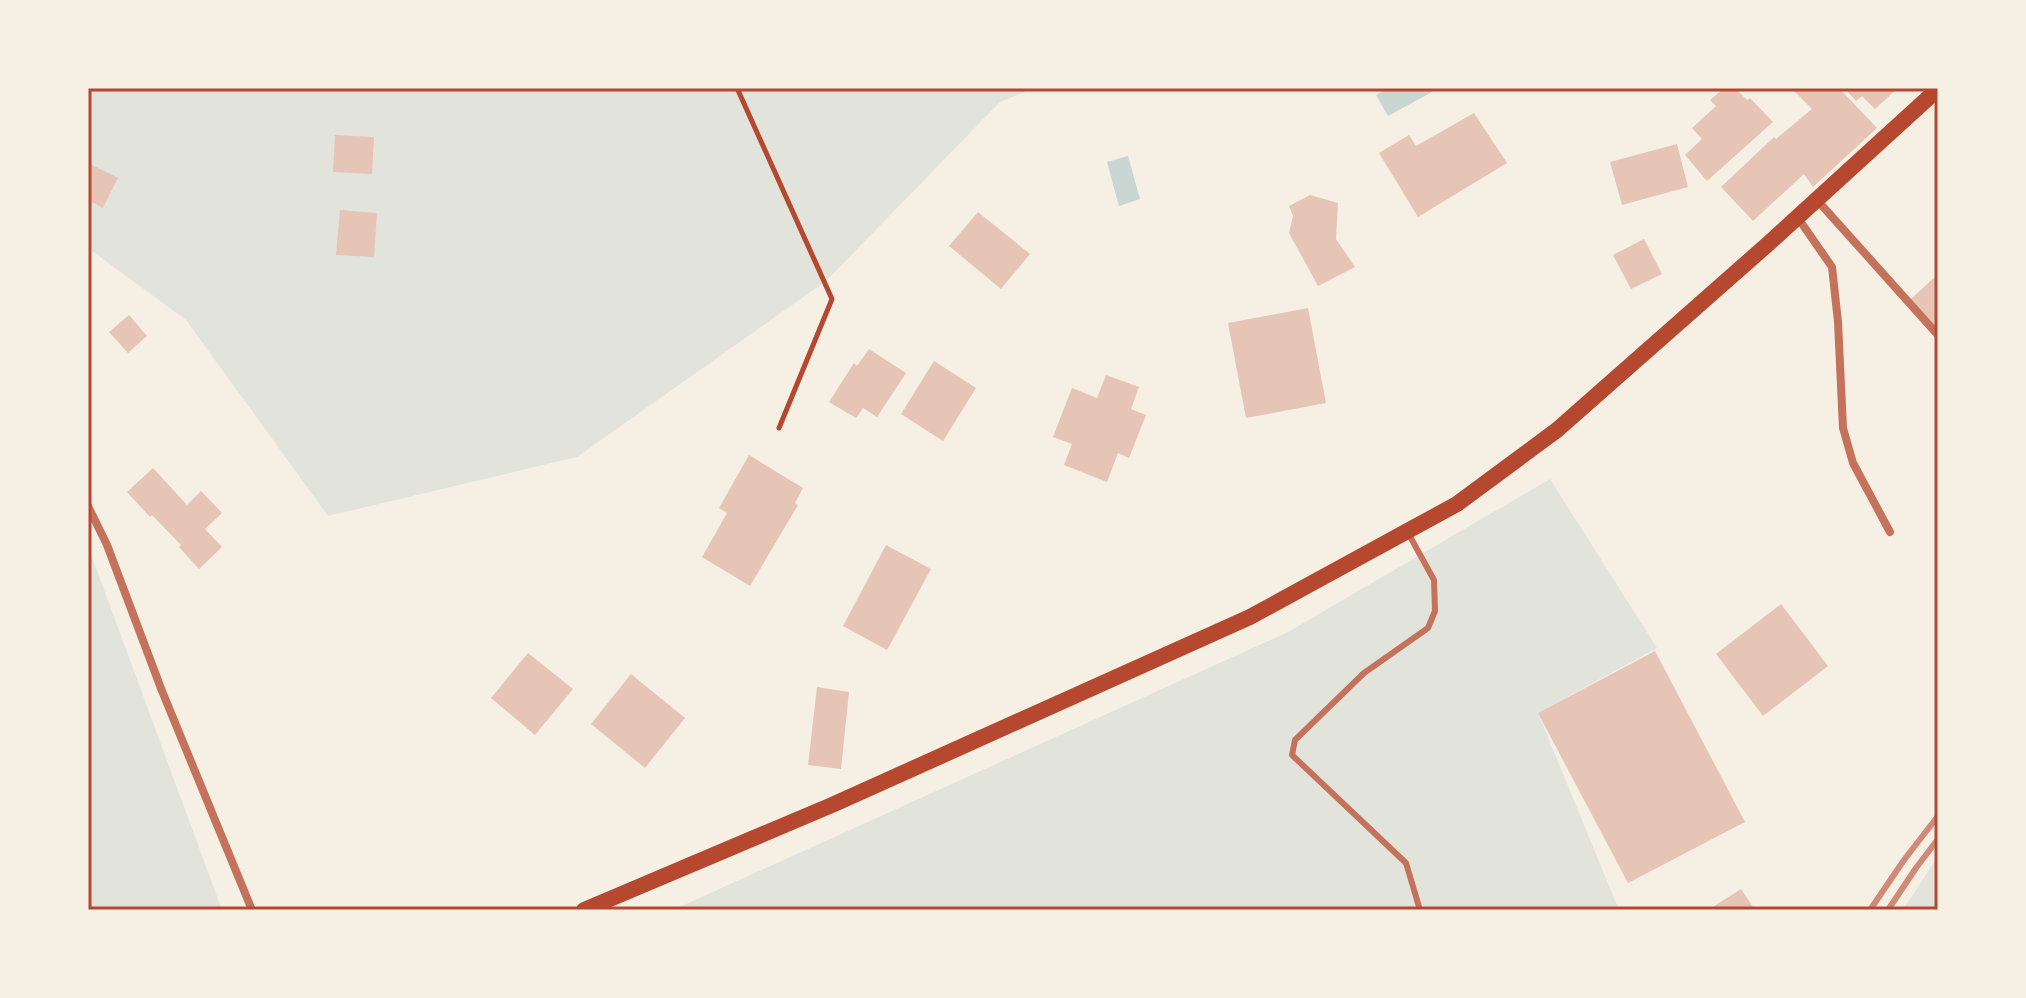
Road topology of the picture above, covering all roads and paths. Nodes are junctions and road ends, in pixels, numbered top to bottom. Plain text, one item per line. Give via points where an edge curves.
1 (737, 88) edge
2 (1938, 89) edge
3 (1817, 200) junction
4 (1797, 217) junction
5 (1938, 335) edge
6 (779, 428) dead end
7 (88, 506) edge
8 (1407, 531) junction
9 (1890, 532) dead end
10 (252, 910) edge
11 (584, 910) edge
12 (1420, 910) edge

1 - 6 path via 832,299
2 - 3 main road
3 - 4 main road
3 - 5 street
4 - 8 main road via 1557,430 1457,504
4 - 9 street via 1832,267 1843,428 1853,463
7 - 10 street
8 - 11 main road via 1235,623
8 - 12 lane via 1434,580 1435,611 1428,628 1364,673 1295,740 1292,755 1406,863

